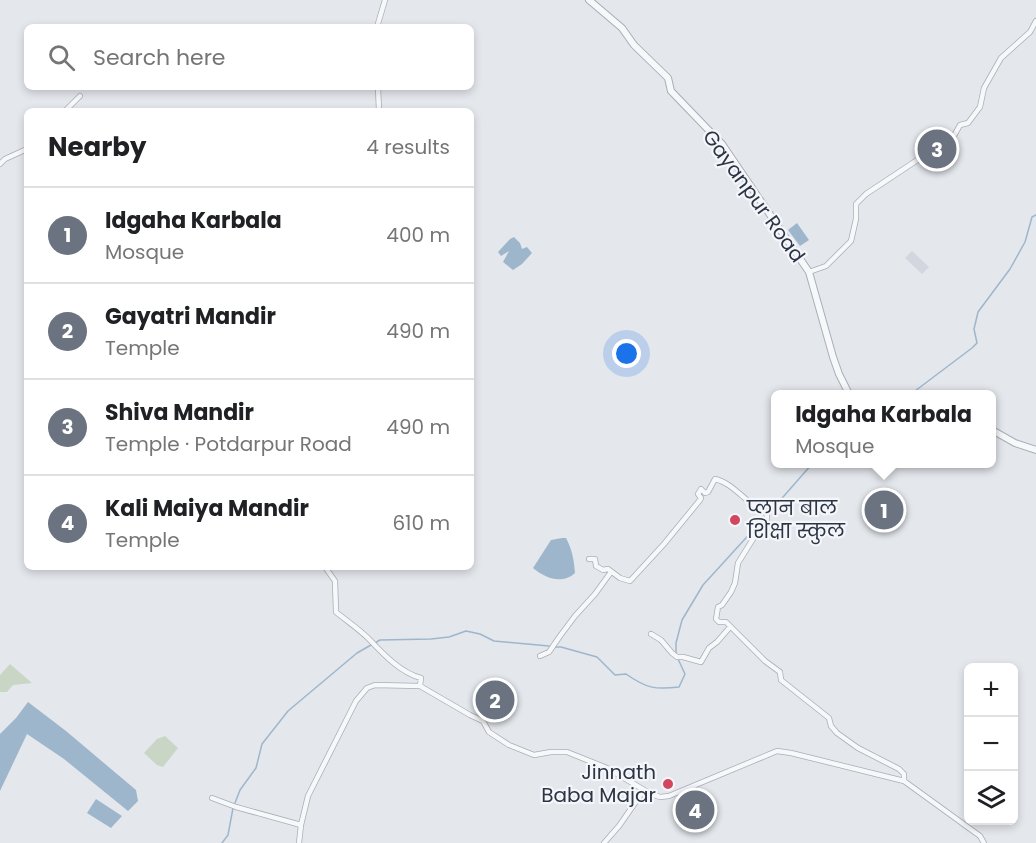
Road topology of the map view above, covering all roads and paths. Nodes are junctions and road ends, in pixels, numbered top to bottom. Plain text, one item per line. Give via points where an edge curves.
1 (385, 0) edge
2 (589, 0) edge
3 (1036, 21) edge
4 (378, 24) edge
5 (378, 90) edge
6 (80, 96) dead end
7 (68, 108) edge
8 (379, 108) edge
9 (24, 150) edge
10 (0, 165) edge
11 (809, 272) junction
12 (847, 390) edge
13 (996, 432) edge
14 (1036, 450) edge
15 (589, 558) dead end
16 (327, 570) edge
17 (612, 572) junction
18 (730, 627) junction
19 (651, 634) dead end
20 (540, 656) dead end
21 (420, 686) junction
22 (904, 781) junction
23 (644, 790) junction
24 (212, 798) dead end
25 (301, 825) junction
26 (299, 843) edge
27 (604, 843) edge
28 (984, 843) edge

1 - 4 street
2 - 11 street, Gayanpur Road via 622,28 668,78 671,91 722,144
3 - 11 street via 1030,32 1001,58 984,88 980,107 968,123 866,194 856,204 851,241 825,266
5 - 8 street
6 - 7 street
9 - 10 street
11 - 12 street, Gayanpur Road via 833,357
13 - 14 street
15 - 17 street via 595,559 596,566
16 - 21 street via 335,581 336,612 390,659 421,678
17 - 18 street via 630,581 700,500 701,489 708,492 715,479 724,482 767,515 738,563 731,592 718,607 716,620
17 - 20 street via 549,652
18 - 19 street via 701,662 677,657
18 - 22 street via 780,672 782,681 829,718 837,733 899,769
21 - 23 street via 483,720 489,732 509,745 534,755 567,752 607,768
21 - 25 street via 367,688 356,701 308,796
22 - 23 street via 777,751 669,796
22 - 28 street via 980,836
23 - 27 street
24 - 25 street
25 - 26 street

